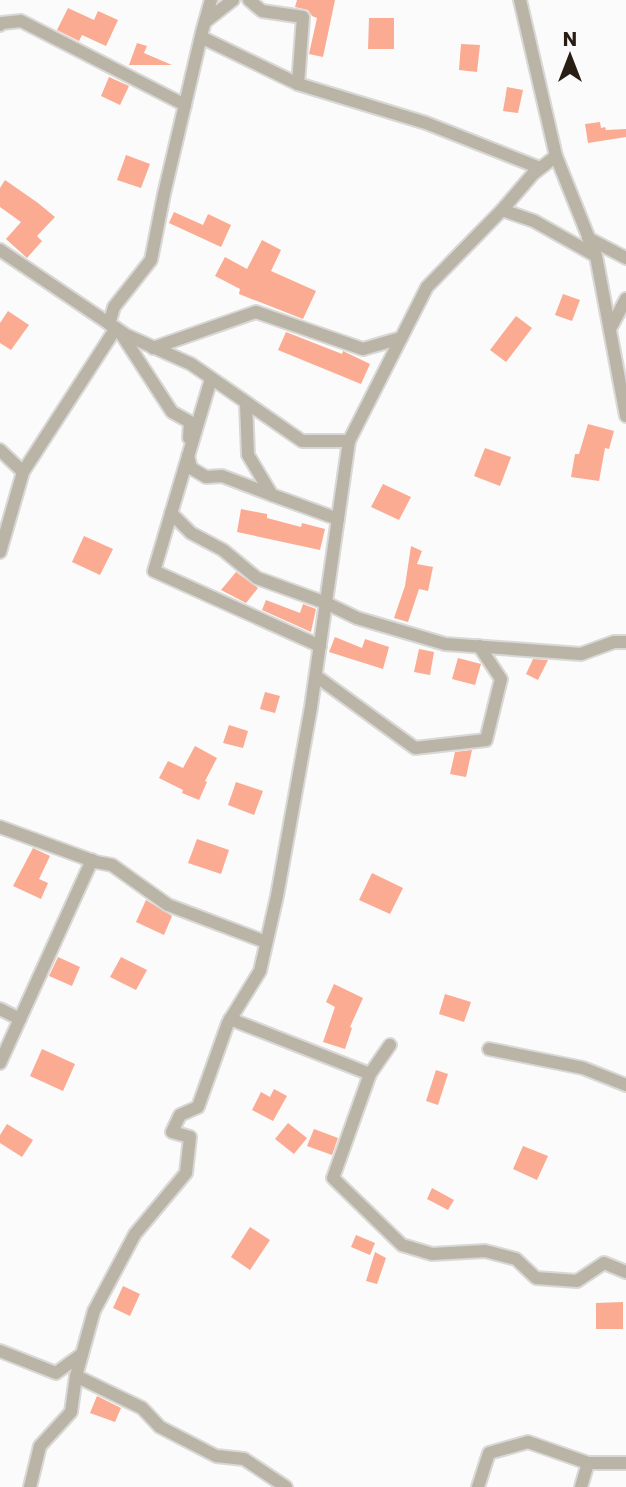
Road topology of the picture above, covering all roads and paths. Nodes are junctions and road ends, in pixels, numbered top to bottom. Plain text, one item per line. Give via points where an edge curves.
1 (211, 0) edge
2 (233, 0) edge
3 (249, 0) edge
4 (520, 0) edge
5 (205, 22) junction
6 (0, 25) edge
7 (205, 39) dead end
8 (298, 84) junction
9 (185, 105) junction
10 (556, 156) junction
11 (540, 168) junction
12 (502, 210) junction
13 (589, 238) junction
14 (0, 250) edge
15 (596, 256) junction
16 (626, 258) edge
17 (626, 299) edge
18 (115, 328) junction
19 (610, 329) junction
20 (401, 338) junction
21 (153, 348) junction
22 (211, 379) junction
23 (246, 403) junction
24 (626, 416) edge
25 (349, 440) junction
26 (0, 450) edge
27 (188, 456) junction
28 (23, 472) junction
29 (272, 495) junction
30 (172, 513) junction
31 (338, 519) junction
32 (0, 552) edge
33 (326, 603) junction
34 (626, 642) edge
35 (320, 646) junction
36 (479, 646) junction
37 (316, 676) junction
38 (0, 827) edge
39 (92, 860) junction
40 (266, 942) junction
41 (0, 1010) edge
42 (20, 1019) junction
43 (230, 1019) junction
44 (390, 1045) dead end
45 (489, 1049) dead end
46 (0, 1063) edge
47 (370, 1074) junction
48 (626, 1085) edge
49 (626, 1272) edge
50 (0, 1350) edge
51 (82, 1354) junction
52 (76, 1376) junction
53 (589, 1462) junction
54 (626, 1463) edge
55 (30, 1487) edge
56 (286, 1487) edge
57 (478, 1487) edge
58 (581, 1487) edge

1 - 5 street
2 - 5 street
3 - 8 street via 262,11 303,17
4 - 10 street
5 - 9 street
6 - 9 street via 22,21
7 - 8 street
8 - 11 street via 426,123
9 - 18 street via 151,260 114,307
10 - 11 street
10 - 13 street
11 - 12 street
12 - 15 street via 534,221
12 - 20 street via 427,287
13 - 15 street
13 - 16 street
14 - 18 street
15 - 19 street
17 - 19 street
18 - 21 street
18 - 27 street via 172,412 190,422
18 - 28 street
19 - 24 street
20 - 21 street via 363,349 256,312
20 - 25 street
21 - 22 street
22 - 23 street
22 - 27 street
23 - 25 street via 302,441
23 - 29 street via 248,455
25 - 31 street
26 - 28 street
27 - 29 street via 191,468 206,477 222,476
27 - 30 street
28 - 32 street
29 - 31 street
30 - 33 street via 191,533 223,550 257,578
30 - 35 street via 154,571
31 - 33 street
33 - 35 street
33 - 36 street via 357,618 445,644
34 - 36 street via 581,654
35 - 37 street
36 - 37 street via 501,679 486,740 415,748
37 - 40 street
38 - 39 street
39 - 40 street via 111,865 168,905
39 - 42 street
40 - 43 street via 260,971
41 - 42 street
42 - 46 street
43 - 47 street
43 - 51 street via 198,1107 180,1115 172,1132 190,1138 186,1173 135,1234 94,1311
44 - 47 street
45 - 48 street via 583,1068
47 - 49 street via 333,1178 402,1245 432,1254 485,1251 516,1259 536,1278 577,1280 604,1263
50 - 51 street via 56,1373
51 - 52 street
52 - 55 street via 71,1412 40,1446
52 - 56 street via 142,1408 160,1427 216,1456 244,1459
53 - 54 street
53 - 57 street via 528,1442 489,1453
53 - 58 street

